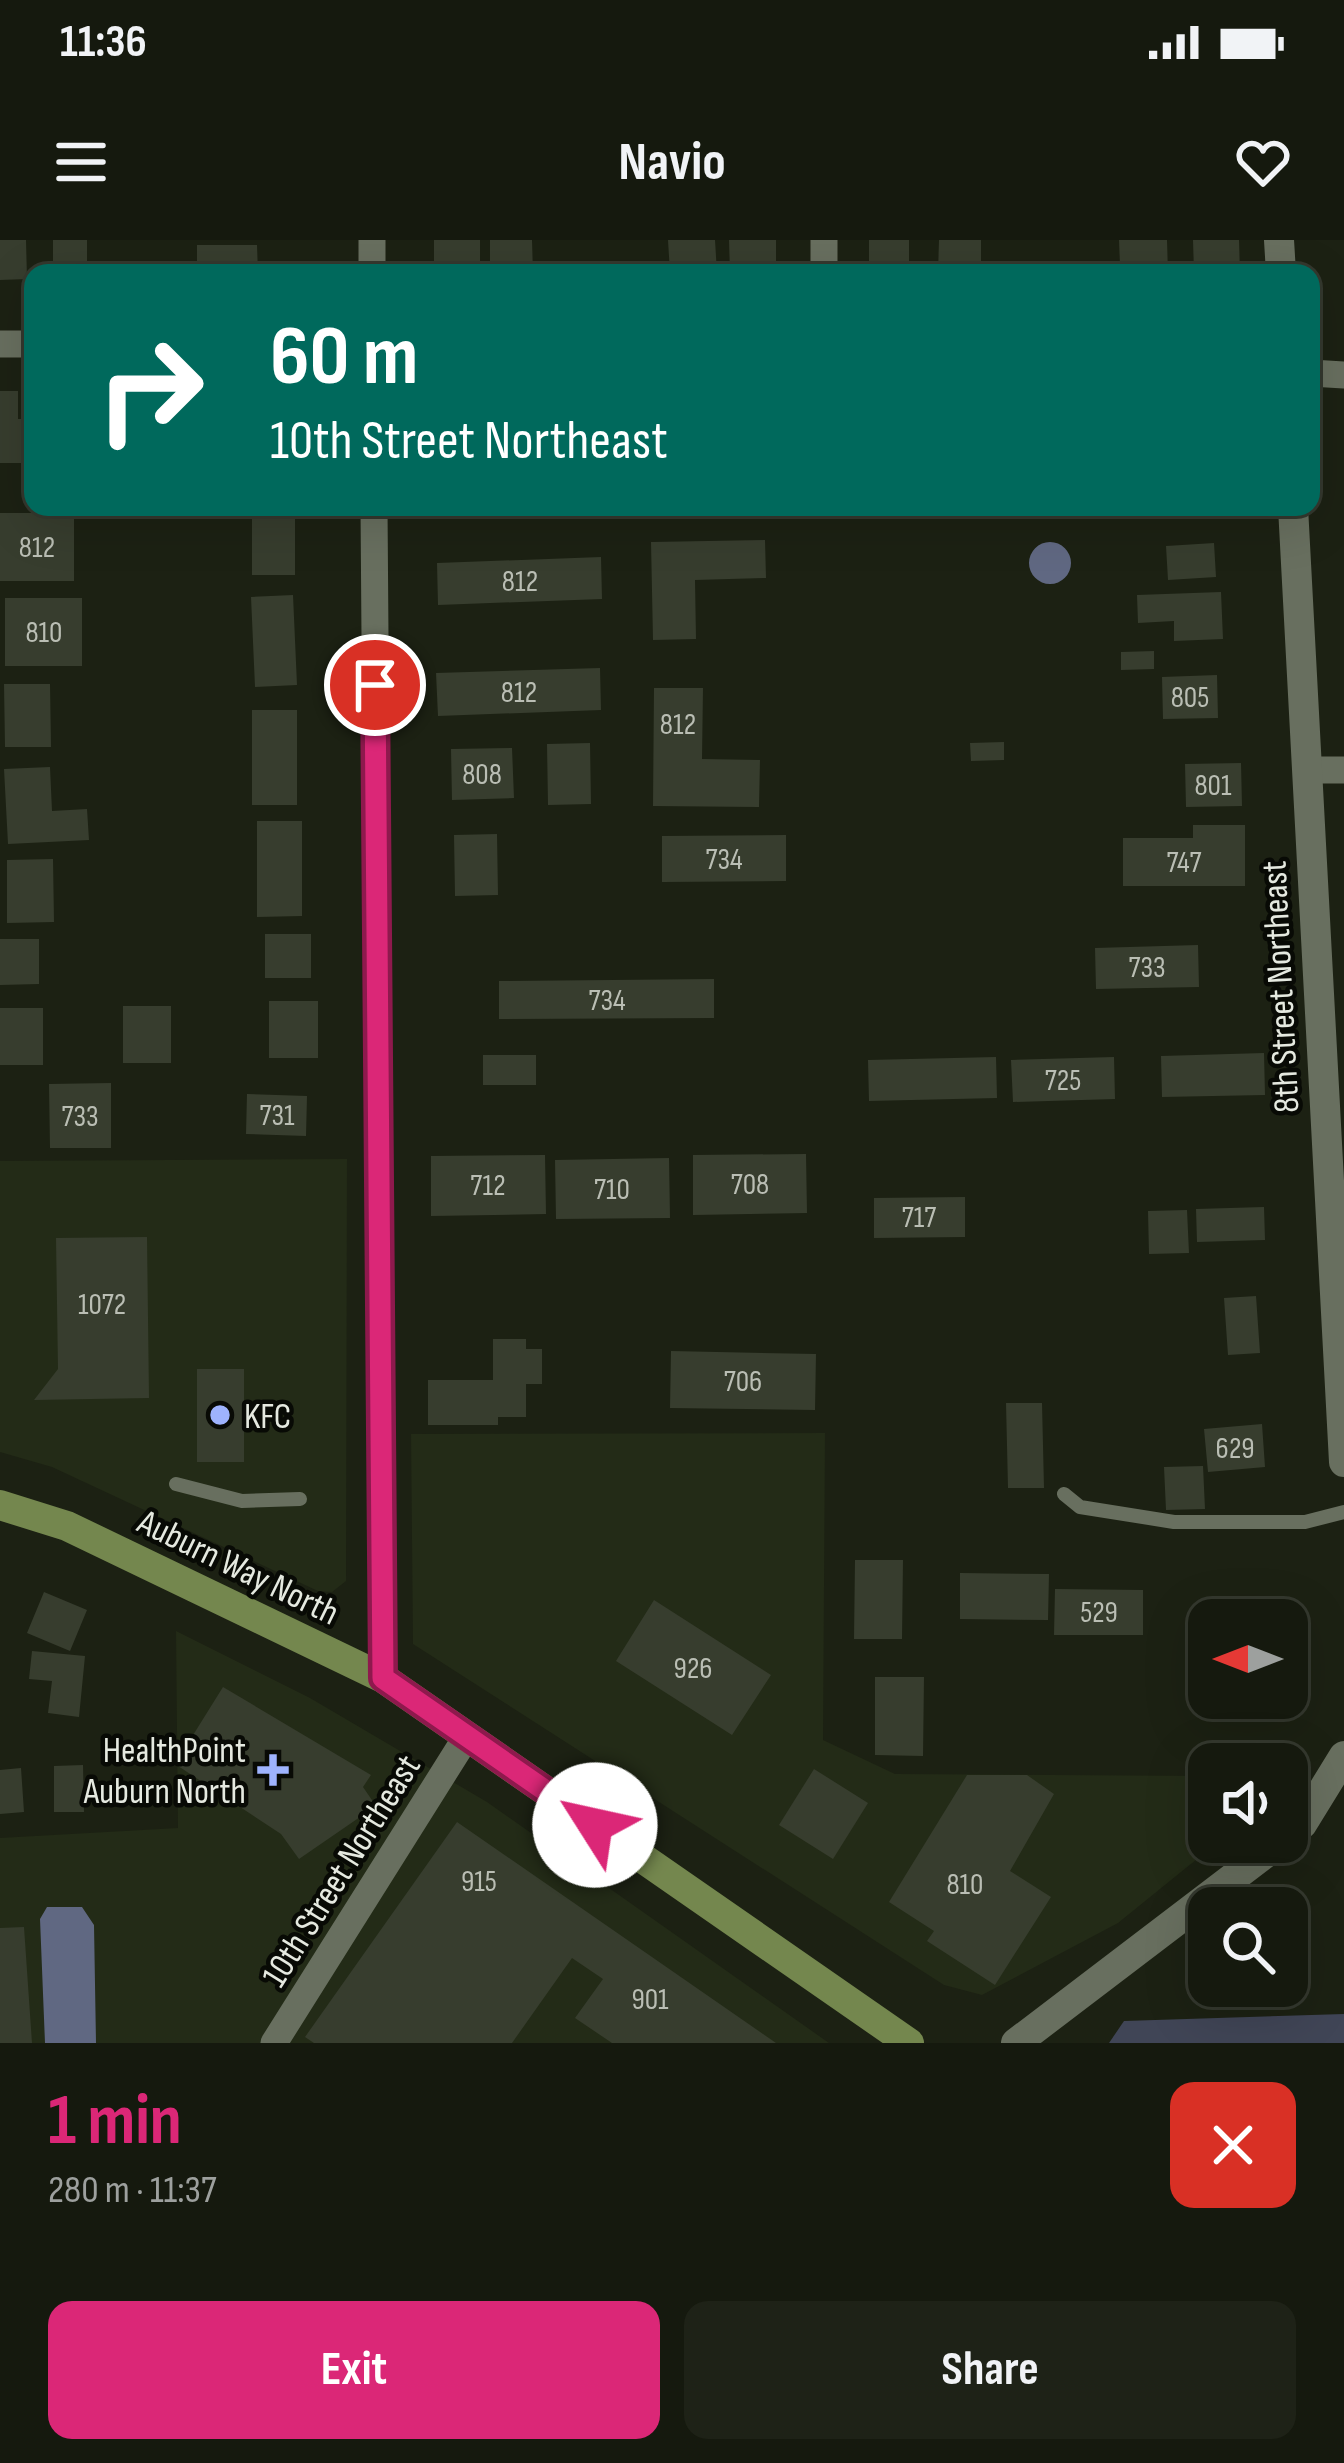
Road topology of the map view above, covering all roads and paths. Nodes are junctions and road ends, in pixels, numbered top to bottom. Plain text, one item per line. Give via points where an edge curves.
1 (374, 516) edge
2 (1293, 516) edge
3 (1307, 770) junction
4 (1344, 770) edge
5 (1344, 1462) edge
6 (176, 1484) dead end
7 (1064, 1494) dead end
8 (300, 1499) dead end
9 (0, 1505) edge
10 (1344, 1512) edge
11 (383, 1678) junction
12 (466, 1736) junction
13 (1344, 1756) edge
14 (1308, 1814) edge
15 (1252, 1863) edge
16 (274, 2043) edge
17 (909, 2043) edge
18 (1016, 2043) edge

1 - 11 street
2 - 3 street, 8th Street Northeast
3 - 4 street
3 - 5 street, 8th Street Northeast
6 - 8 lane via 242,1501
7 - 10 lane via 1080,1508 1174,1522 1305,1522
9 - 11 main road, Auburn Way North via 67,1526
11 - 12 main road, Auburn Way North
12 - 16 street, 10th Street Northeast
12 - 17 main road, Auburn Way North
13 - 14 street
15 - 18 street

